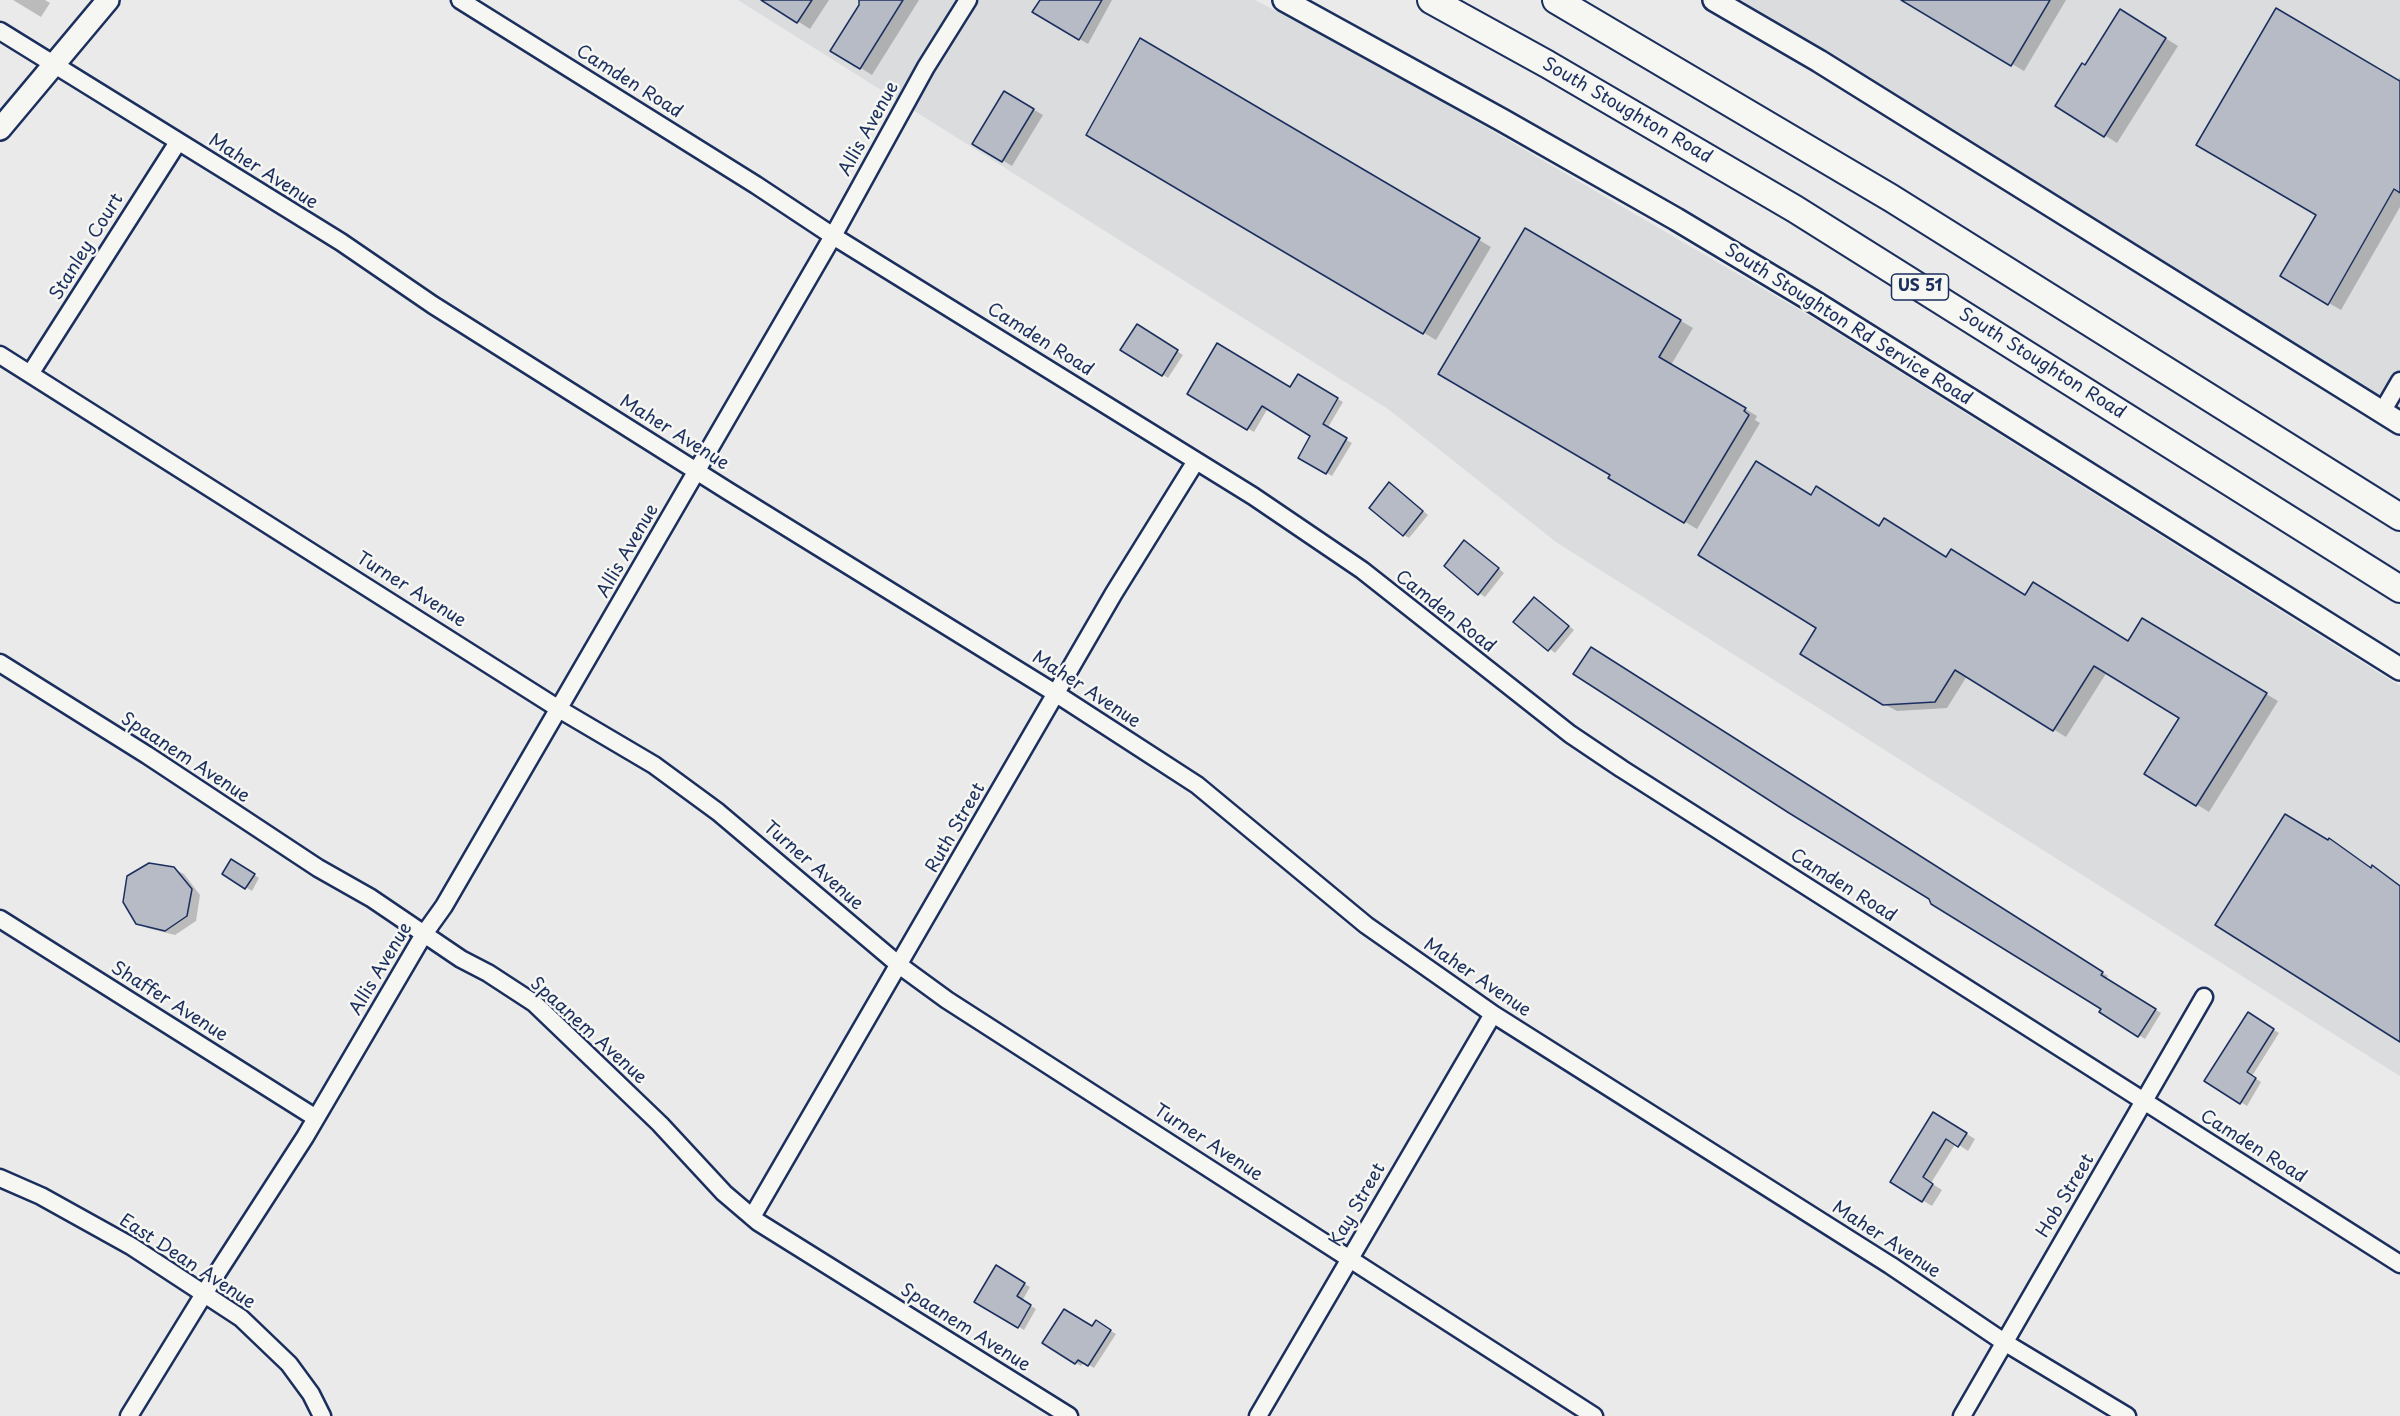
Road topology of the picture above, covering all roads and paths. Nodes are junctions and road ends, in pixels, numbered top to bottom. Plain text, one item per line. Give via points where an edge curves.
1 (108, 0) edge
2 (460, 0) edge
3 (968, 0) edge
4 (1284, 0) edge
5 (1431, 0) edge
6 (1556, 0) edge
7 (1714, 0) edge
8 (0, 31) edge
9 (54, 66) junction
10 (0, 129) edge
11 (178, 142) junction
12 (833, 236) junction
13 (0, 355) edge
14 (30, 374) junction
15 (2400, 381) edge
16 (2382, 412) junction
17 (2400, 423) edge
18 (1196, 461) junction
19 (698, 471) junction
20 (2400, 517) edge
21 (2400, 588) edge
22 (0, 663) edge
23 (2400, 669) edge
24 (1056, 693) junction
25 (559, 709) junction
26 (0, 919) edge
27 (424, 934) junction
28 (899, 965) junction
29 (2204, 997) dead end
30 (1493, 1014) junction
31 (2143, 1101) junction
32 (316, 1118) junction
33 (0, 1179) edge
34 (752, 1217) junction
35 (1350, 1258) junction
36 (2400, 1263) edge
37 (204, 1293) junction
38 (2004, 1342) junction
39 (129, 1416) edge
40 (322, 1416) edge
41 (1069, 1416) edge
42 (1258, 1416) edge
43 (1594, 1416) edge
44 (1962, 1416) edge
45 (2127, 1416) edge

1 - 9 street
2 - 12 street, Camden Road
3 - 12 street, Allis Avenue via 926,67
4 - 23 street, South Stoughton Rd Service Road via 1676,219
5 - 21 main road, South Stoughton Road / US 51 via 1547,63 1795,209
6 - 20 main road via 1891,198
7 - 16 street via 1858,85
8 - 9 street, Maher Avenue
9 - 10 street
9 - 11 street, Maher Avenue
11 - 14 street, Stanley Court
11 - 19 street, Maher Avenue
12 - 18 street, Camden Road
12 - 19 street, Allis Avenue
13 - 14 street, Turner Avenue
14 - 25 street, Turner Avenue
15 - 16 street
16 - 17 street
18 - 24 street, Ruth Street
18 - 31 street, Camden Road via 1362,570 1570,734
19 - 24 street, Maher Avenue
19 - 25 street, Allis Avenue
22 - 27 street, Spaanem Avenue
24 - 28 street, Ruth Street
24 - 30 street, Maher Avenue via 1197,785 1366,925
25 - 27 street, Allis Avenue
25 - 28 street, Turner Avenue via 654,765 718,812
26 - 32 street, Shaffer Avenue
27 - 32 street, Allis Avenue
27 - 34 street, Spaanem Avenue via 534,1003
28 - 34 street, Ruth Street
28 - 35 street, Turner Avenue via 999,1034
29 - 31 street, Hob Street
30 - 35 street, Kay Street
30 - 38 street, Maher Avenue via 1890,1265
31 - 36 street, Camden Road
31 - 38 street, Hob Street
32 - 37 street, Allis Avenue
33 - 37 street, East Dean Avenue via 41,1196
34 - 41 street, Spaanem Avenue
35 - 42 street, Kay Street
35 - 43 street, Turner Avenue
37 - 39 street, Allis Avenue
37 - 40 street, East Dean Avenue via 241,1318 289,1364
38 - 44 street, Hob Street
38 - 45 street, Maher Avenue

